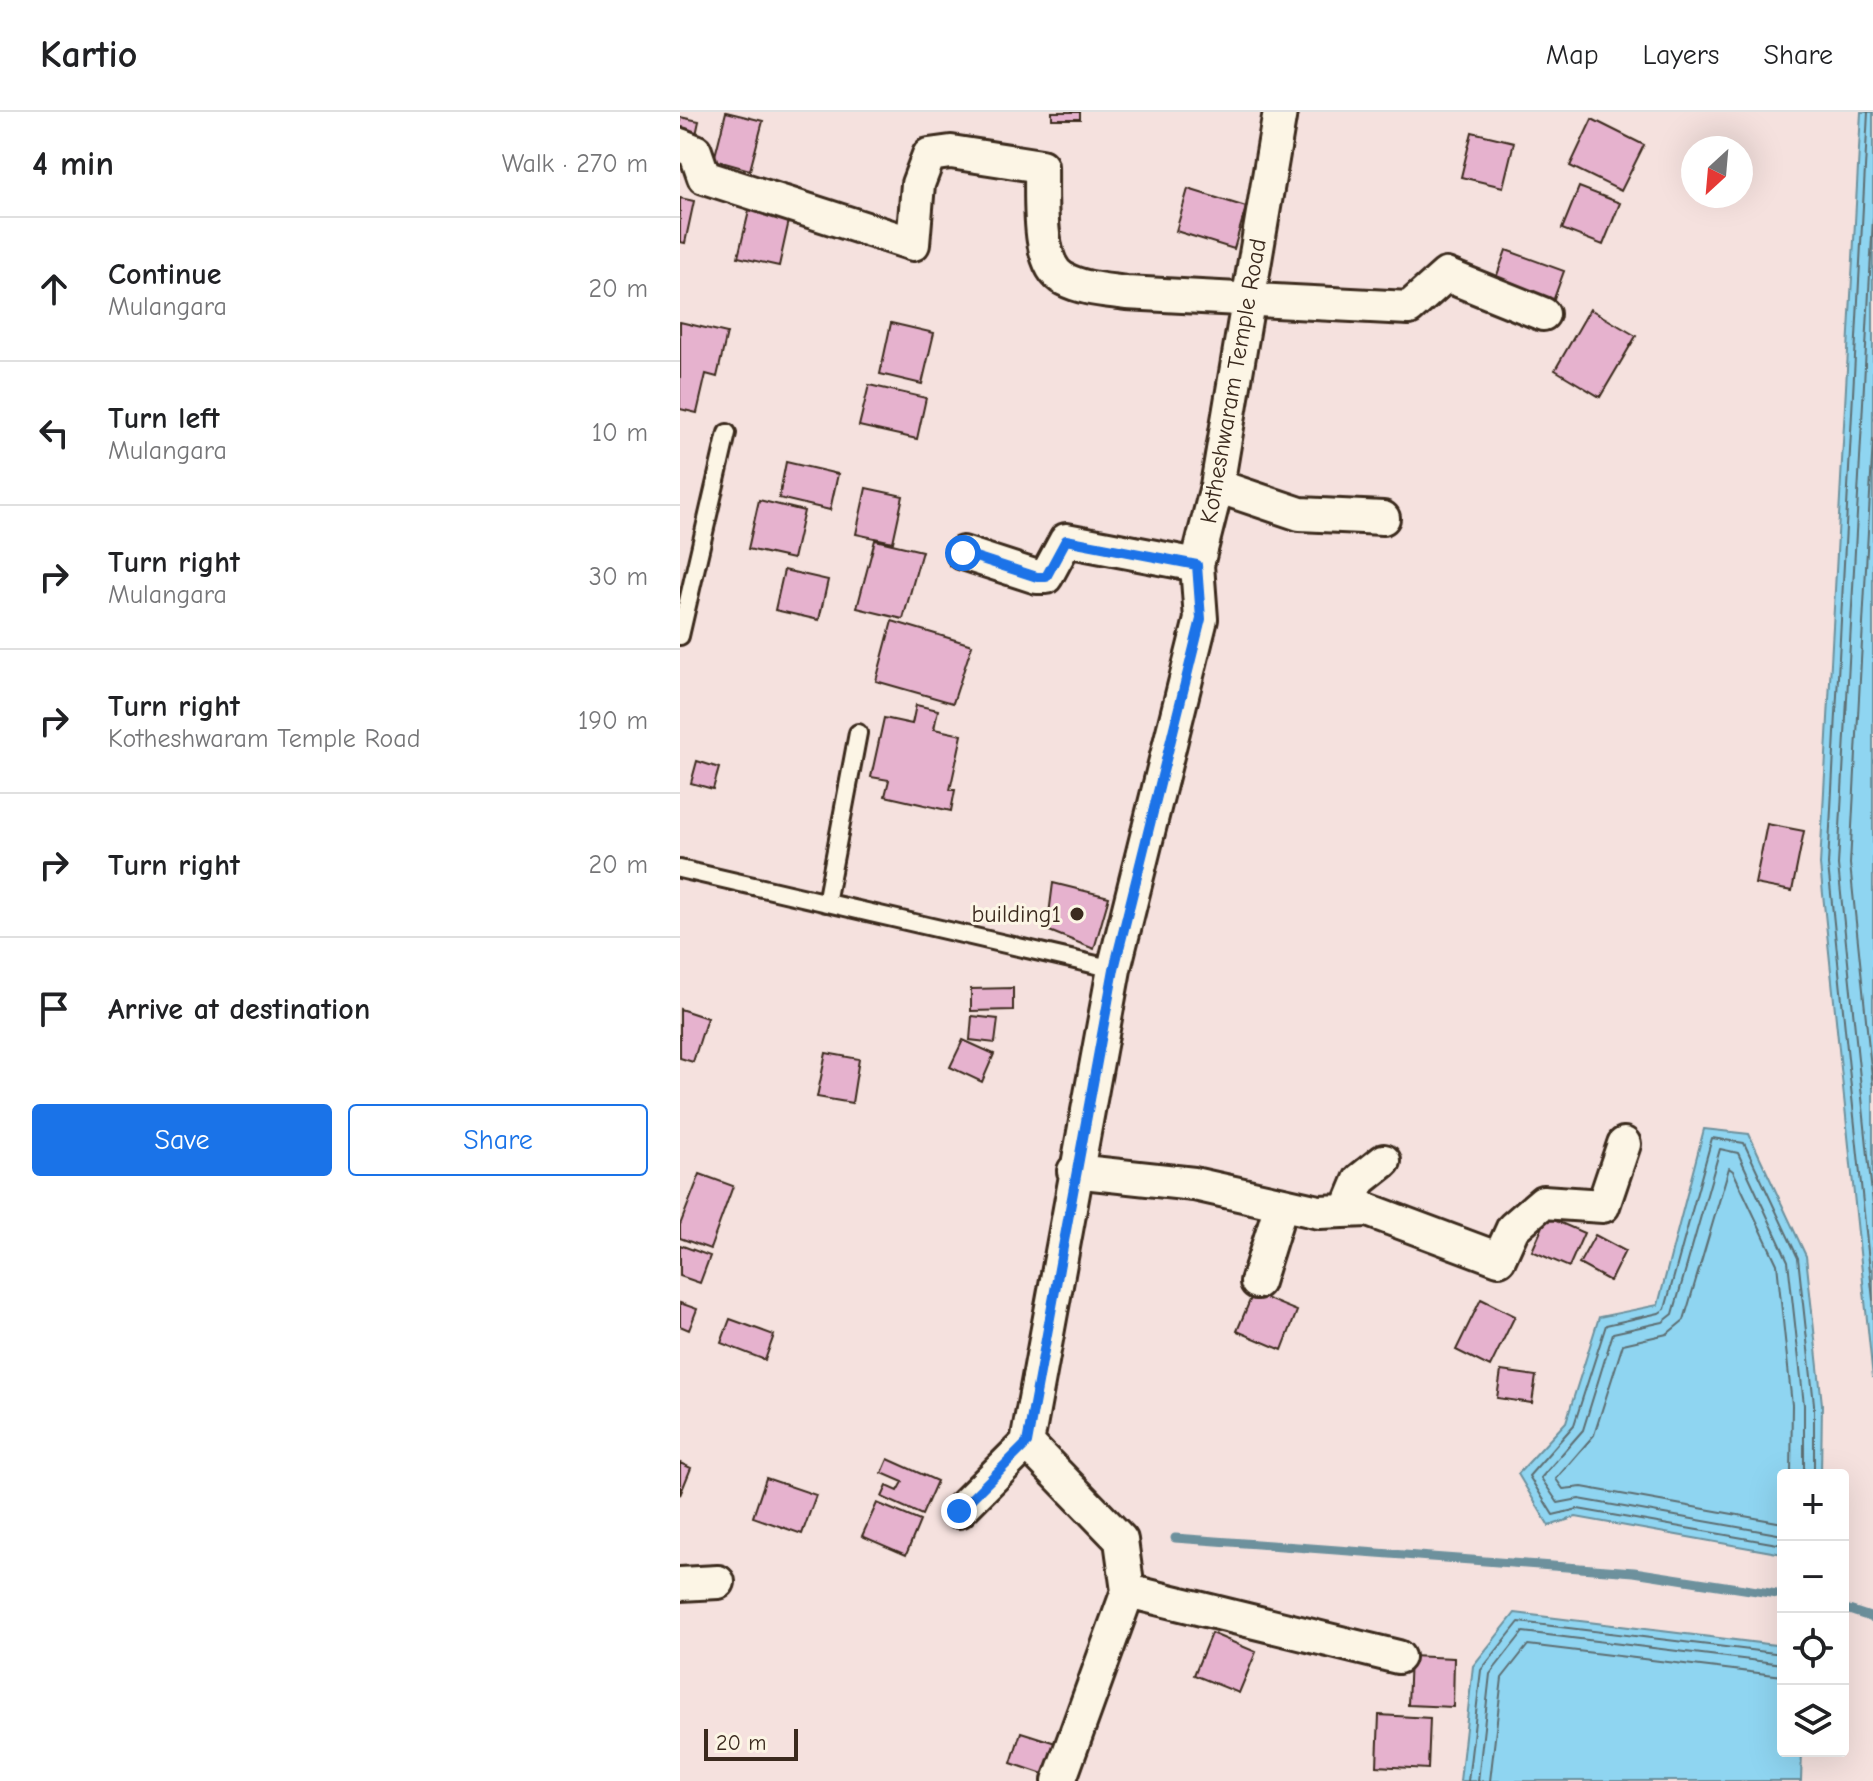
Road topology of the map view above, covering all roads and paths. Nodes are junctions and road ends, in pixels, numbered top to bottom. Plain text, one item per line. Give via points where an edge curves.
1 (1280, 112) edge
2 (680, 145) edge
3 (1249, 300) junction
4 (1543, 314) dead end
5 (727, 433) dead end
6 (1217, 486) junction
7 (1383, 518) dead end
8 (963, 553) dead end
9 (1197, 565) junction
10 (680, 636) edge
11 (858, 733) dead end
12 (680, 869) edge
13 (826, 903) junction
14 (1114, 969) junction
15 (1624, 1144) dead end
16 (1384, 1161) dead end
17 (1074, 1171) junction
18 (1281, 1205) junction
19 (1347, 1211) junction
20 (1257, 1282) dead end
21 (1027, 1443) junction
22 (959, 1511) dead end
23 (718, 1582) dead end
24 (680, 1584) edge
25 (1128, 1591) junction
26 (1398, 1657) dead end
27 (1059, 1781) edge

1 - 3 street, Kotheshwaram Temple Road
2 - 3 street via 695,151 704,177 913,244 918,184 929,155 951,152 1041,166 1045,259 1061,278 1126,293
3 - 4 street via 1409,308 1446,275
3 - 6 street, Kotheshwaram Temple Road
5 - 10 lane
6 - 7 street via 1300,514
6 - 9 street, Kotheshwaram Temple Road
8 - 9 street via 1037,577 1046,577 1066,540
9 - 14 street, Kotheshwaram Temple Road via 1201,619
11 - 13 lane
12 - 13 lane
13 - 14 lane
14 - 17 street, Kotheshwaram Temple Road
15 - 19 street via 1603,1206 1543,1202 1513,1228 1499,1259 1368,1210
16 - 19 street via 1360,1180
17 - 18 street via 1194,1184
17 - 21 street, Kotheshwaram Temple Road
18 - 19 street
18 - 20 street
21 - 22 street
21 - 25 street via 1121,1540
23 - 24 street
25 - 26 street
25 - 27 street

